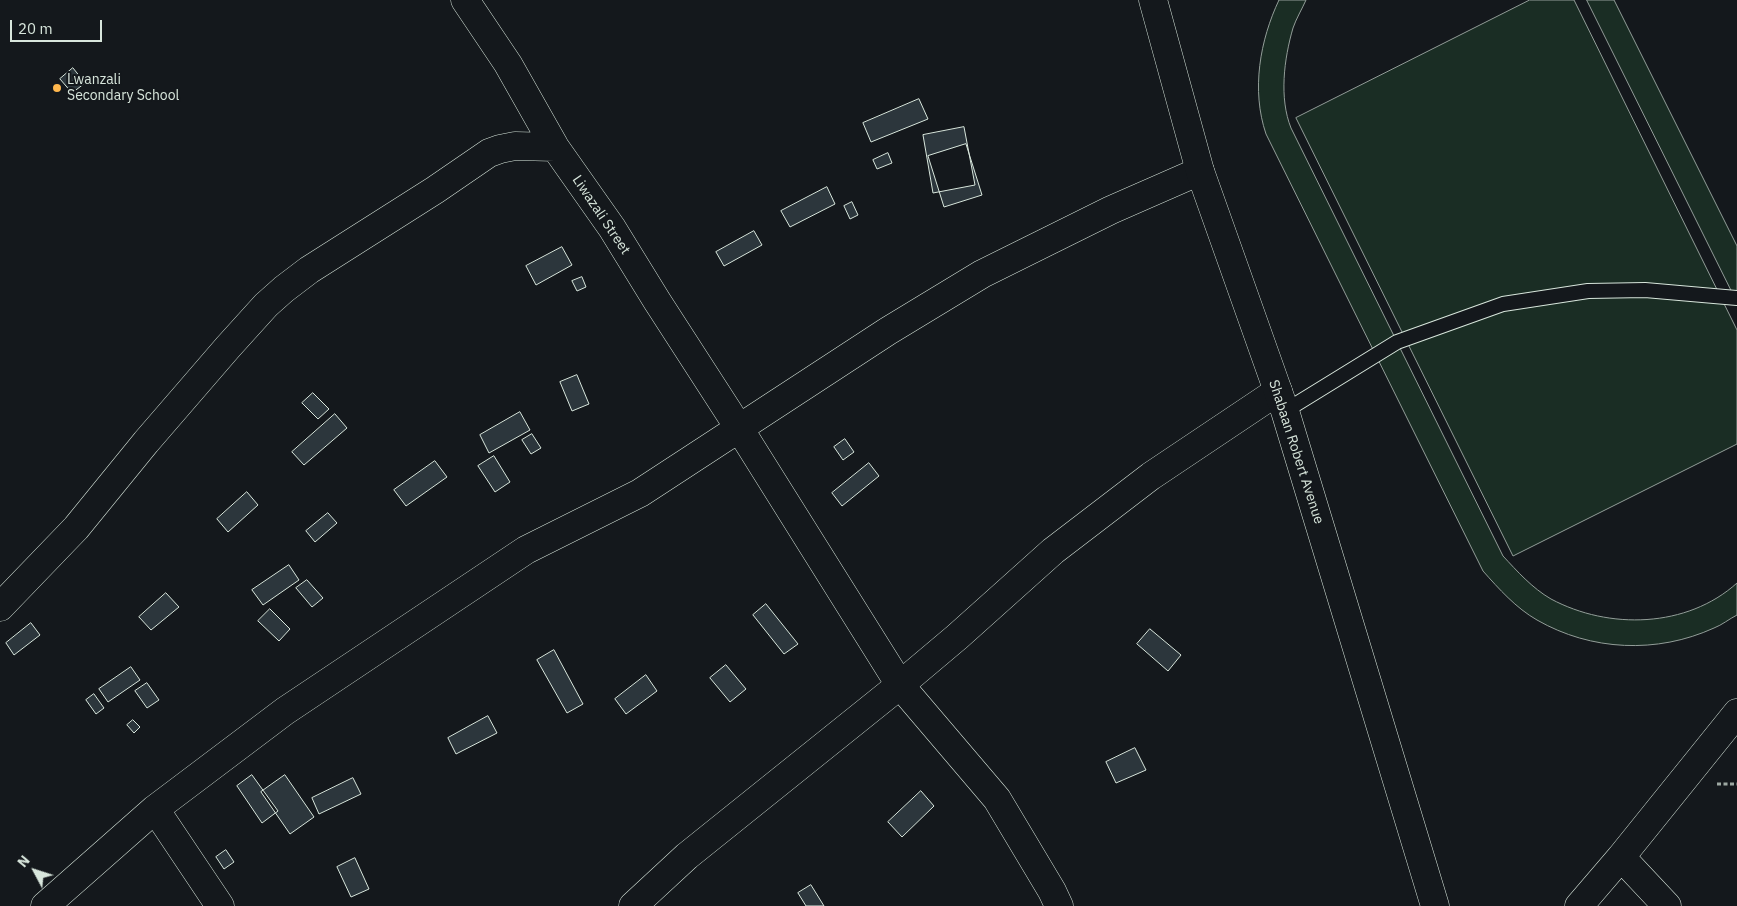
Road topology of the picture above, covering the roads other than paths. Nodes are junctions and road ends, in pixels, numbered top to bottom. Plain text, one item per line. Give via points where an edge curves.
1 (465, 0) edge
2 (1153, 0) edge
3 (555, 147) junction
4 (1200, 171) junction
5 (1737, 298) edge
6 (1281, 401) junction
7 (740, 428) junction
8 (0, 607) edge
9 (900, 684) junction
10 (1737, 712) edge
11 (155, 810) junction
12 (1621, 857) junction
13 (45, 906) edge
14 (220, 906) edge
15 (633, 906) edge
16 (1060, 906) edge
17 (1434, 906) edge
18 (1579, 906) edge
19 (1667, 906) edge

1 - 3 street, Liwazali Street via 508,64
2 - 4 street, Shabaan Robert Avenue
3 - 7 street, Liwazali Street via 612,228 680,339
3 - 8 street via 515,146 489,153 284,289 266,305 146,442 76,528
4 - 6 street, Shabaan Robert Avenue
4 - 7 street via 1111,210 982,274
5 - 6 lane via 1645,290 1588,291 1503,304 1397,342
6 - 9 street via 1151,476 1053,551
6 - 17 street, Shabaan Robert Avenue
7 - 9 street, Liwazali Street
7 - 11 street via 640,494 526,550 284,711
9 - 15 street via 687,856
9 - 16 street, Liwazali Street via 997,799
10 - 12 street
11 - 13 street
11 - 14 street
12 - 18 street
12 - 19 street

